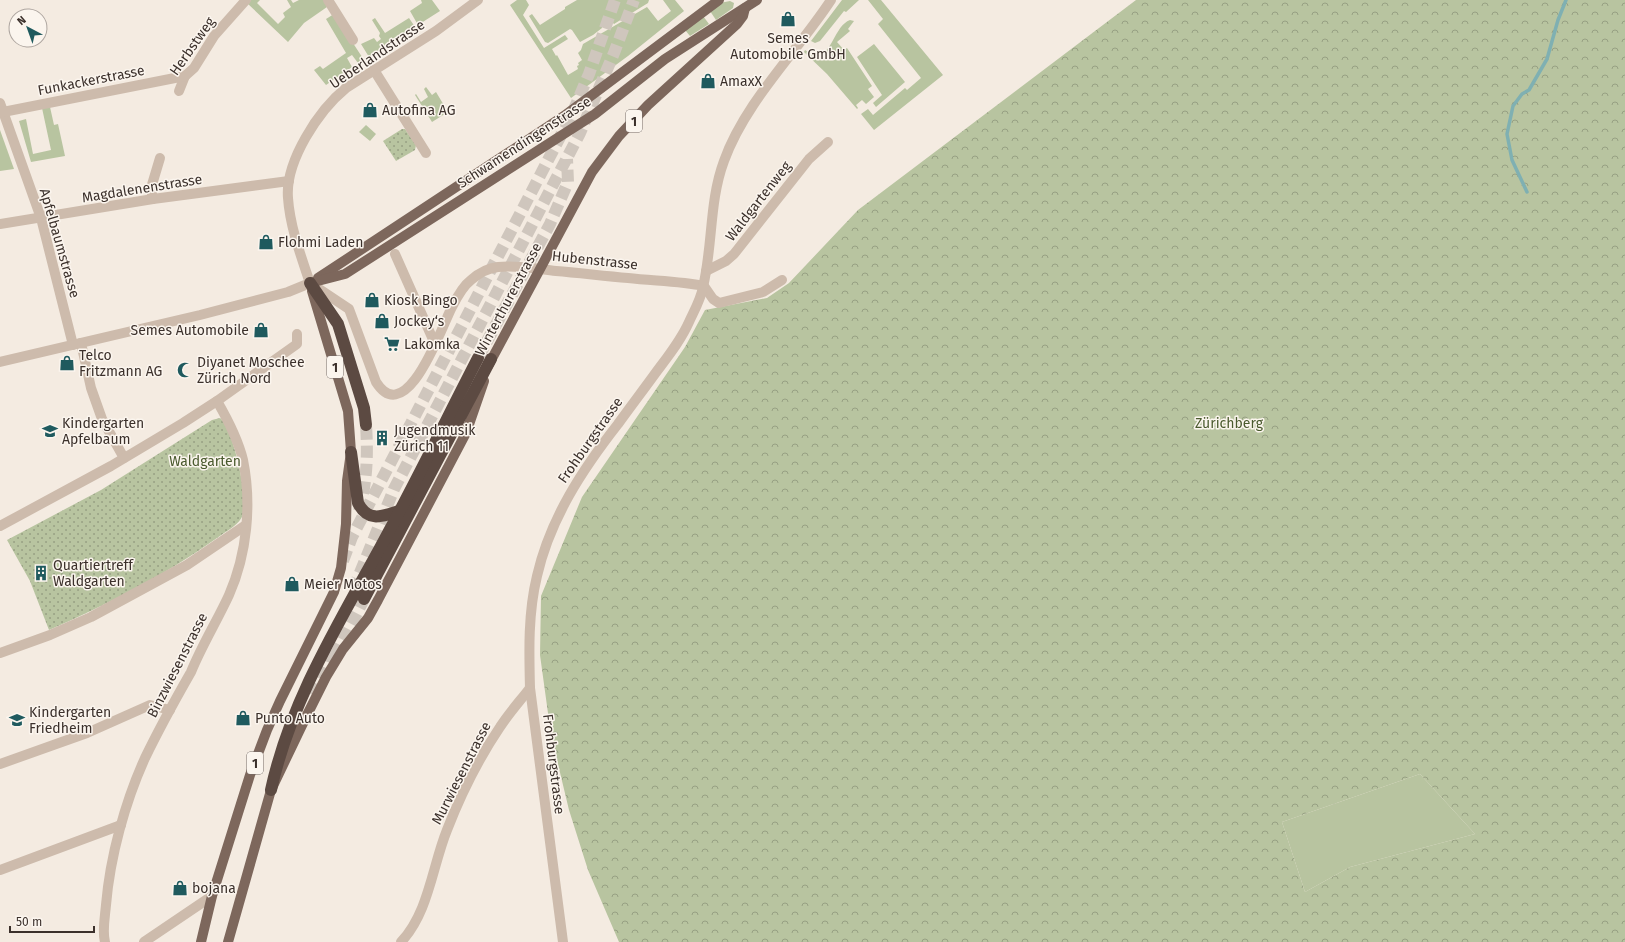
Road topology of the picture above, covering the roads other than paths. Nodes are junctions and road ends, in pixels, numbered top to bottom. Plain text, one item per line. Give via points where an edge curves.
1 (246, 0) edge
2 (328, 0) edge
3 (478, 0) edge
4 (719, 0) edge
5 (757, 0) edge
6 (831, 0) edge
7 (743, 4) edge
8 (354, 40) dead end
9 (374, 70) junction
10 (185, 76) junction
11 (179, 91) dead end
12 (2, 108) edge
13 (828, 142) dead end
14 (426, 153) dead end
15 (160, 158) dead end
16 (288, 181) junction
17 (153, 199) junction
18 (41, 218) junction
19 (0, 224) edge
20 (395, 254) dead end
21 (540, 268) junction
22 (706, 271) junction
23 (782, 280) dead end
24 (310, 283) junction
25 (704, 286) junction
26 (297, 334) dead end
27 (76, 344) junction
28 (435, 344) junction
29 (478, 358) tunnel mouth
30 (491, 359) junction
31 (0, 362) edge
32 (217, 401) junction
33 (366, 425) tunnel mouth
34 (351, 452) junction
35 (124, 458) junction
36 (399, 511) junction
37 (246, 525) junction
38 (0, 526) edge
39 (364, 599) tunnel mouth
40 (3, 652) edge
41 (530, 688) junction
42 (170, 710) junction
43 (0, 764) edge
44 (271, 790) junction
45 (121, 825) junction
46 (0, 870) edge
47 (212, 896) junction
48 (105, 942) edge
49 (144, 942) edge
50 (201, 942) edge
51 (228, 942) edge
52 (401, 942) edge
53 (563, 942) edge

1 - 10 street, Herbstweg via 214,36 194,68
2 - 8 street
3 - 9 street, Ueberlandstrasse via 436,31
4 - 24 main road, Schwamendingenstrasse via 551,125
5 - 7 main road, Winterthurerstrasse / 1
6 - 22 street, Frohburgstrasse via 759,98 733,139 723,162 715,193
7 - 21 main road, Winterthurerstrasse / 1 via 743,16 737,24 648,105 619,136 592,172
7 - 24 main road, Schwamendingenstrasse via 665,59 595,114 352,270
9 - 14 street
9 - 16 street, Ueberlandstrasse via 346,88 324,110 303,143
10 - 11 street, Herbstweg
10 - 12 street, Funkackerstrasse
12 - 18 street, Apfelbaumstrasse
13 - 22 street, Waldgartenweg via 809,159 734,254
15 - 17 street via 151,188
16 - 17 street, Magdalenenstrasse
16 - 24 street, Ueberlandstrasse via 290,215 298,250
17 - 18 street, Magdalenenstrasse
18 - 19 street, Magdalenenstrasse
18 - 27 street, Apfelbaumstrasse
20 - 28 street
21 - 25 street, Hubenstrasse
21 - 28 street, Hubenstrasse via 496,267 470,281 452,307
21 - 30 main road, Winterthurerstrasse / 1
22 - 25 street, Frohburgstrasse
23 - 25 street via 763,292 719,303
24 - 27 street, Schwamendingenstrasse via 288,292 200,315
24 - 28 street, Hubenstrasse via 349,309 376,382 387,392 397,394 412,383 421,373
24 - 33 highway via 338,324 364,408
24 - 34 main road, Ueberlandstrasse / 1 via 348,411
25 - 41 street, Frohburgstrasse via 677,344 595,453 567,498 548,537 536,577 530,624
26 - 32 street via 297,344
27 - 31 street, Schwamendingenstrasse
27 - 35 street, Apfelbaumstrasse via 102,419
29 - 36 highway
30 - 39 highway
30 - 44 main road, Winterthurerstrasse / 1 via 474,413 456,452 368,618 343,649 326,677
32 - 35 street
32 - 37 street, Binzwiesenstrasse via 232,429 243,460 248,507
34 - 36 highway via 361,510 374,516
34 - 47 main road, Ueberlandstrasse / 1 via 342,568 334,592 267,730
35 - 38 street
36 - 44 highway via 314,671 277,762
37 - 40 street via 187,565 91,617
37 - 42 street, Binzwiesenstrasse via 241,558 229,595
41 - 52 street, Murwiesenstrasse via 485,751 447,830 419,914
41 - 53 street, Frohburgstrasse
42 - 43 street via 150,705 87,733
42 - 45 street, Binzwiesenstrasse via 145,759
44 - 51 main road, Winterthurerstrasse / 1
45 - 46 street
45 - 48 street, Binzwiesenstrasse via 107,898
47 - 49 street
47 - 50 main road, 1

